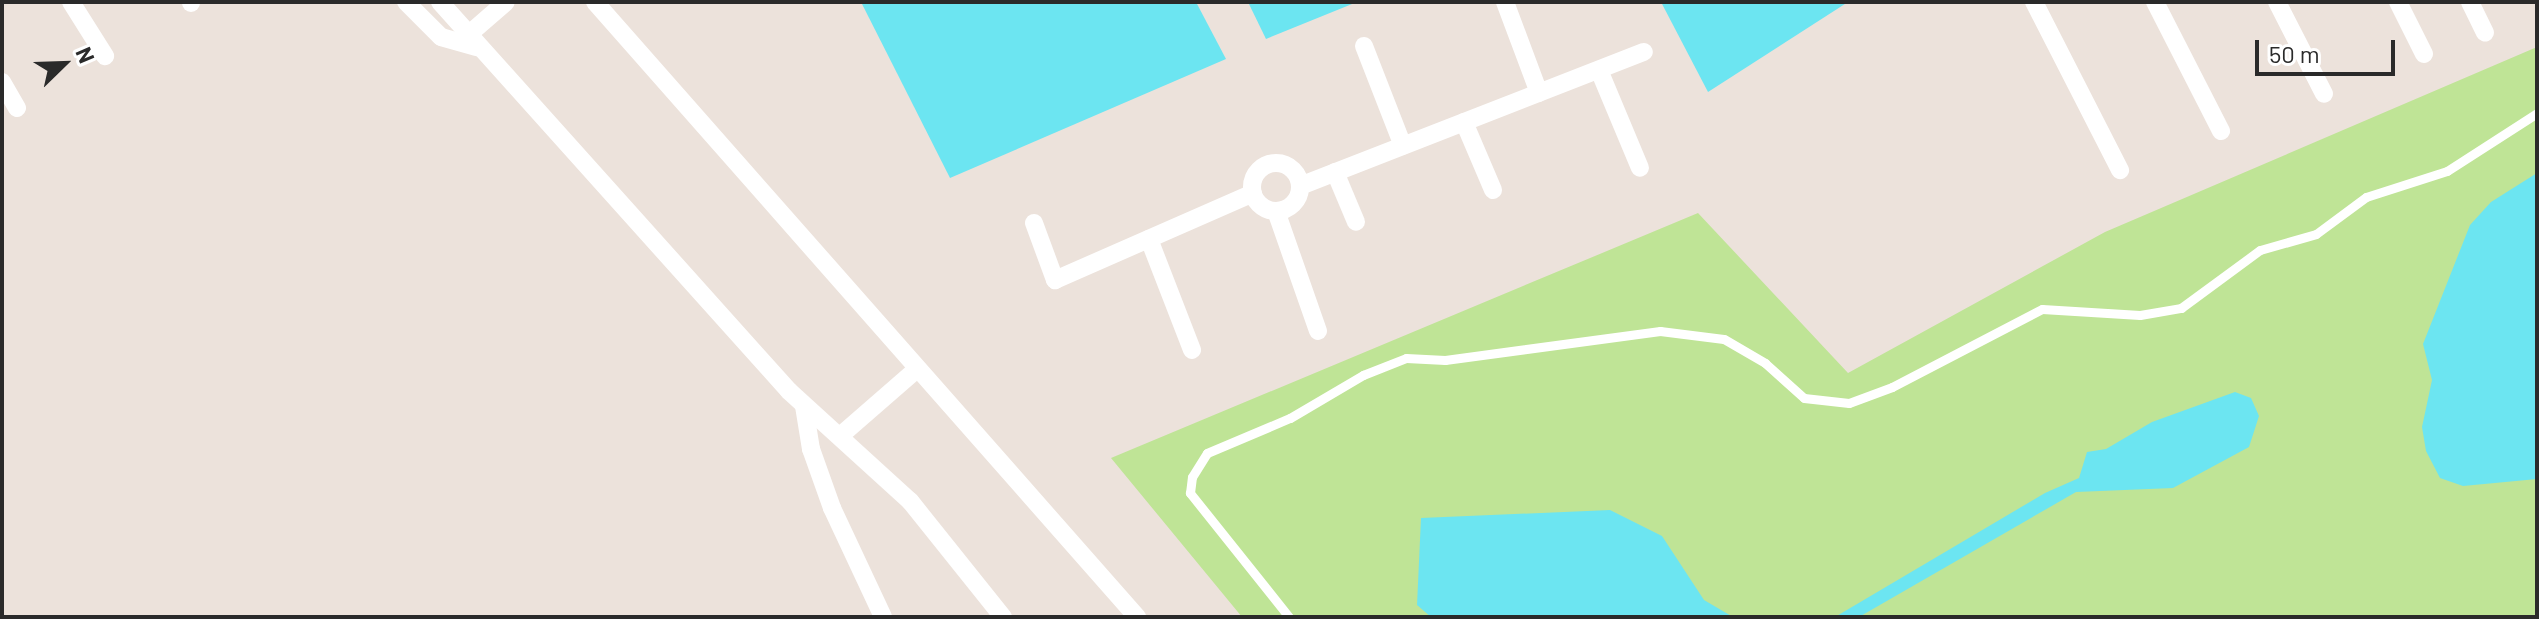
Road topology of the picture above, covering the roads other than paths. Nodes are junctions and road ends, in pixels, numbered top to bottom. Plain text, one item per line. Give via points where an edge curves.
1 (71, 2) edge
2 (406, 2) edge
3 (440, 2) edge
4 (506, 2) edge
5 (595, 2) edge
6 (1505, 2) edge
7 (2034, 2) edge
8 (2155, 2) edge
9 (2277, 2) edge
10 (2398, 2) edge
11 (2470, 2) edge
12 (2485, 33) dead end
13 (474, 42) junction
14 (1364, 46) dead end
15 (1644, 52) dead end
16 (2424, 54) dead end
17 (105, 56) dead end
18 (1599, 70) junction
19 (2, 82) edge
20 (1539, 93) junction
21 (2324, 94) dead end
22 (17, 108) dead end
23 (2537, 113) edge
24 (1464, 122) junction
25 (2221, 131) dead end
26 (1403, 146) junction
27 (1640, 168) dead end
28 (2120, 170) dead end
29 (1335, 172) junction
30 (1300, 186) junction
31 (1493, 190) dead end
32 (1253, 193) junction
33 (1276, 211) junction
34 (1356, 222) dead end
35 (1034, 223) dead end
36 (1149, 239) junction
37 (1318, 331) dead end
38 (1192, 350) dead end
39 (917, 369) junction
40 (804, 406) junction
41 (840, 436) junction
42 (883, 617) edge
43 (1003, 617) edge
44 (1137, 617) edge
45 (1289, 617) edge

1 - 17 street
2 - 13 street via 441,37
3 - 13 street
4 - 13 street
5 - 39 street
6 - 20 street
7 - 28 street
8 - 25 street
9 - 21 street
10 - 16 street
11 - 12 street
13 - 40 street
14 - 26 street
15 - 18 street
18 - 20 street
18 - 27 street
19 - 22 street
20 - 24 street
23 - 45 lane via 2447,171 2366,197 2316,234 2260,250 2181,308 2140,315 2042,309 1892,387 1849,403 1804,398 1765,363 1724,339 1660,331 1445,360 1406,358 1363,375 1290,418 1207,453 1192,477 1190,493
24 - 26 street
24 - 31 street
26 - 29 street
29 - 30 street
29 - 34 street
30 - 32 street via 1294,172 1272,163 1253,177
30 - 33 street via 1291,206
32 - 33 street via 1262,207
32 - 36 street
33 - 37 street
35 - 36 street via 1055,280
36 - 38 street
39 - 41 street
39 - 44 street
40 - 41 street
40 - 42 street via 811,449 832,508
41 - 43 street via 910,501

